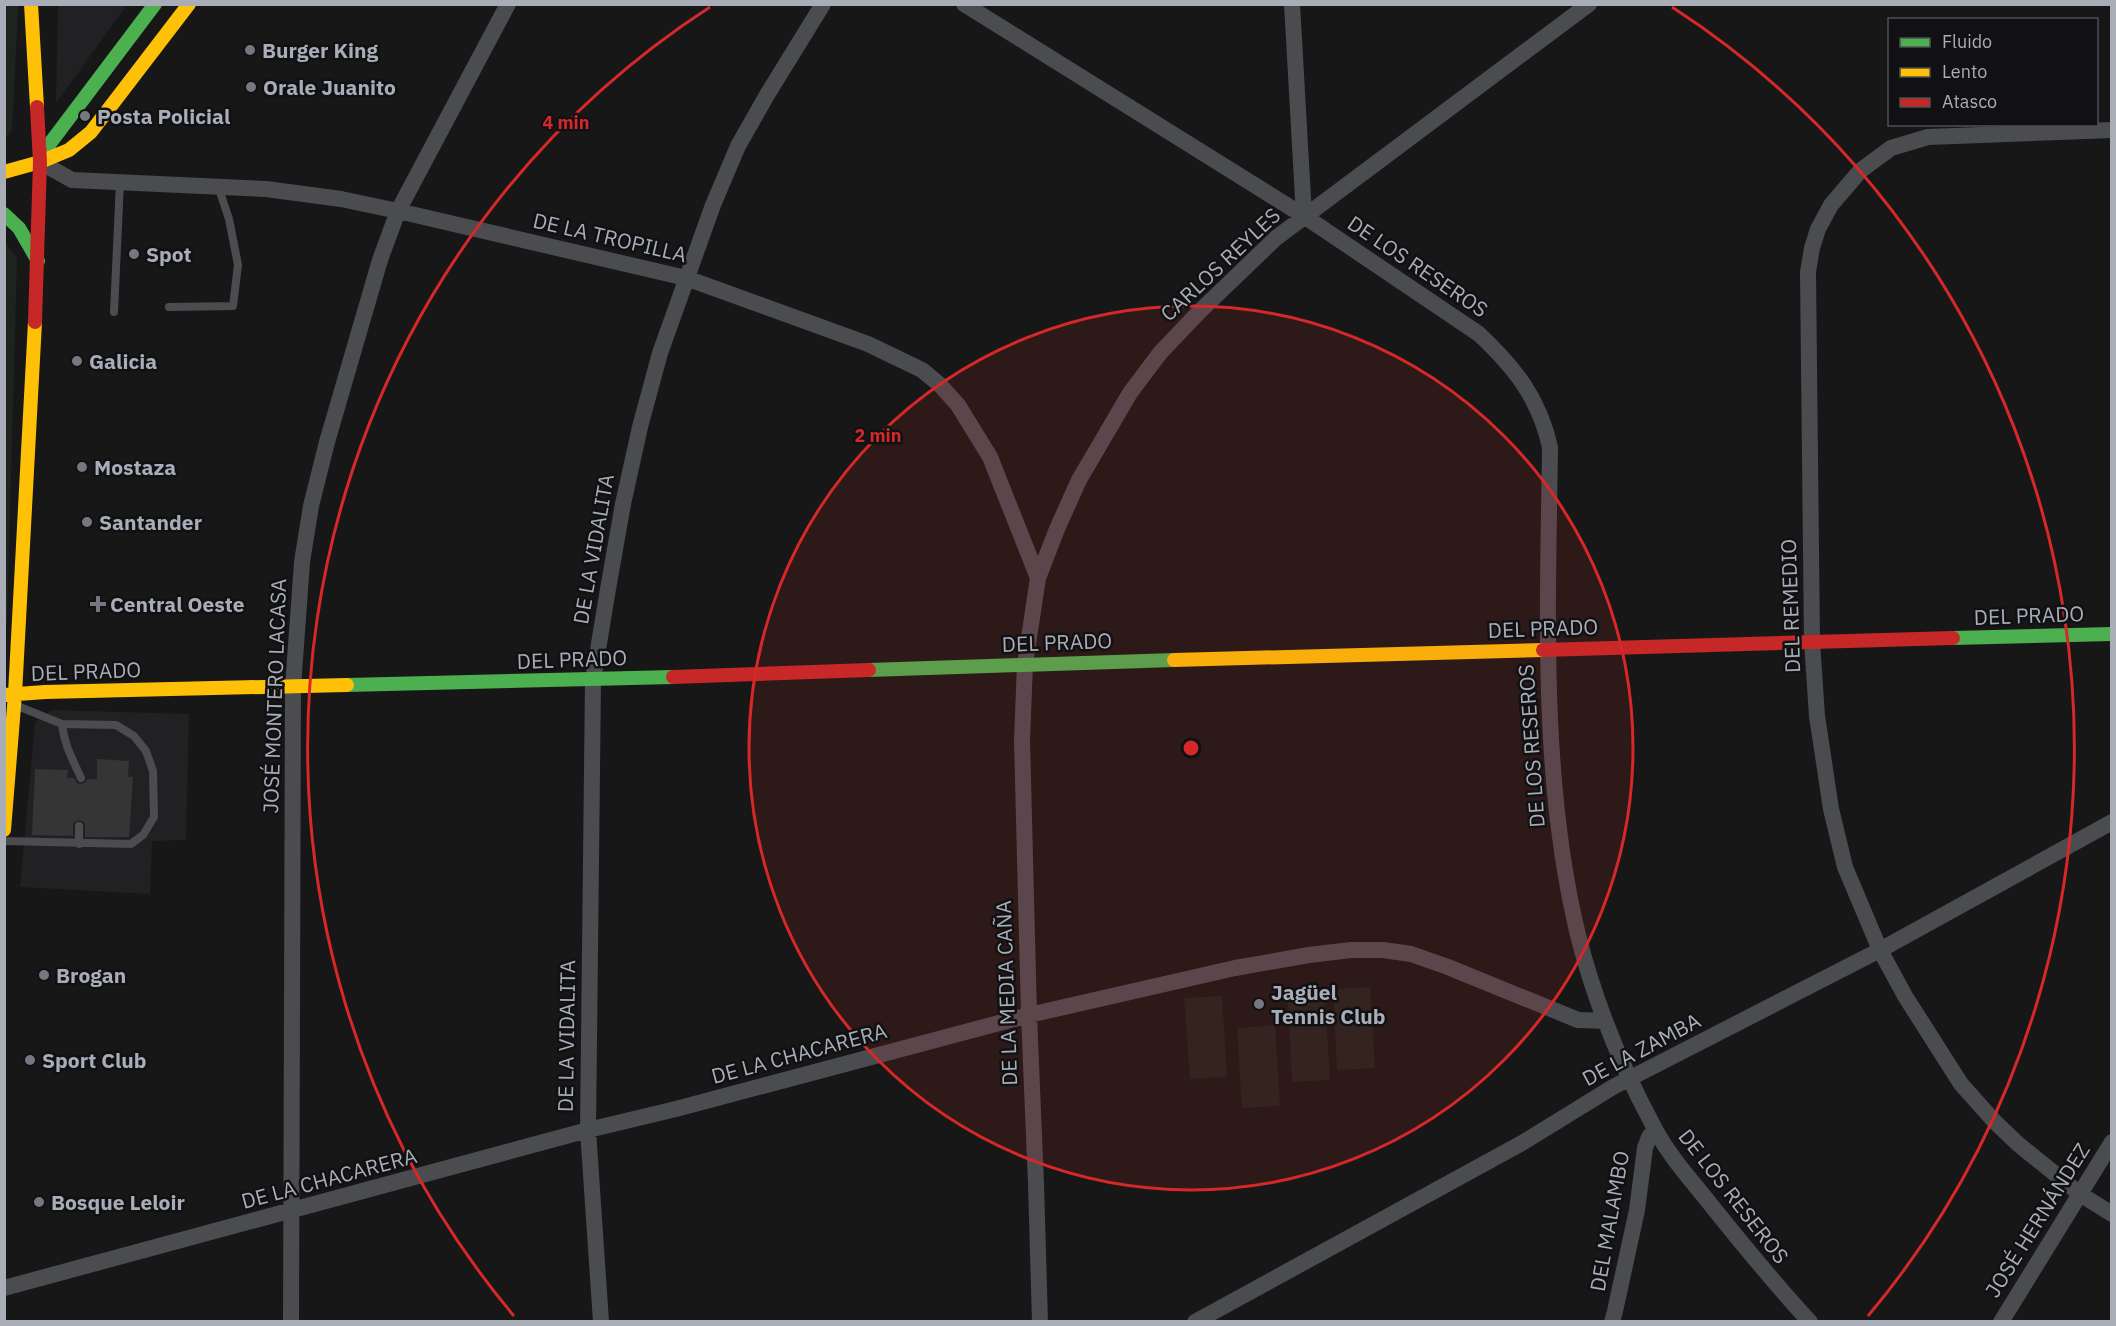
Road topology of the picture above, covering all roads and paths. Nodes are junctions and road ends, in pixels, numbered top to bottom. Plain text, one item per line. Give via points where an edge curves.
1 (31, 4) edge
2 (155, 4) edge
3 (189, 4) edge
4 (508, 4) edge
5 (823, 4) edge
6 (964, 4) edge
7 (1292, 4) edge
8 (1588, 4) edge
9 (2112, 130) edge
10 (40, 162) junction
11 (4, 172) edge
12 (120, 182) junction
13 (218, 185) junction
14 (398, 211) junction
15 (4, 214) edge
16 (1304, 216) junction
17 (38, 261) junction
18 (686, 278) junction
19 (169, 307) dead end
20 (114, 312) dead end
21 (1038, 578) junction
22 (2112, 634) edge
23 (1812, 642) junction
24 (1547, 649) junction
25 (1025, 664) junction
26 (593, 680) junction
27 (293, 687) junction
28 (11, 698) edge
29 (62, 723) junction
30 (81, 778) dead end
31 (2112, 822) edge
32 (79, 826) dead end
33 (4, 830) edge
34 (4, 841) edge
35 (79, 844) junction
36 (1880, 950) junction
37 (1029, 1015) junction
38 (1605, 1021) junction
39 (1630, 1078) junction
40 (588, 1130) junction
41 (1655, 1130) junction
42 (2112, 1142) edge
43 (2080, 1194) junction
44 (290, 1212) junction
45 (2112, 1214) edge
46 (4, 1288) edge
47 (291, 1322) edge
48 (601, 1322) edge
49 (1040, 1322) edge
50 (1195, 1322) edge
51 (1612, 1322) edge
52 (1810, 1322) edge
53 (2001, 1322) edge

1 - 10 street
2 - 10 street
3 - 10 street via 91,132 69,150
4 - 14 street, JOSÉ MONTERO LACASA
5 - 18 street, DE LA VIDALITA via 738,146
6 - 16 street, DE LOS RESEROS
7 - 16 street
8 - 16 street, CARLOS REYLES
9 - 23 street, DEL REMEDIO via 1912,140 1891,148 1860,171 1831,206 1818,229 1808,272
10 - 11 street
10 - 12 street, DE LA TROPILLA via 72,180
10 - 17 street
12 - 13 street, DE LA TROPILLA
12 - 20 lane
13 - 14 street, DE LA TROPILLA via 301,193
13 - 19 lane via 238,265 233,306
14 - 18 street, DE LA TROPILLA
14 - 27 street, JOSÉ MONTERO LACASA via 380,260 311,506 302,562
15 - 17 street via 19,228
16 - 21 street, CARLOS REYLES via 1200,310 1130,393 1079,480
16 - 24 street, DE LOS RESEROS via 1479,334 1504,357 1534,400 1550,447
17 - 28 street
18 - 21 street, DE LA TROPILLA via 868,344 922,370 940,385 958,405 990,457
18 - 26 street, DE LA VIDALITA via 640,427
21 - 25 street, CARLOS REYLES
22 - 23 street, DEL PRADO
23 - 24 street, DEL PRADO
23 - 36 street, DEL REMEDIO via 1817,716 1831,808 1845,867
24 - 25 street, DEL PRADO
24 - 38 street, DE LOS RESEROS via 1556,804 1564,866 1578,934
25 - 26 street, DEL PRADO
25 - 37 street, DE LA MEDIA CAÑA via 1022,740
26 - 27 street, DEL PRADO
26 - 40 street, DE LA VIDALITA
27 - 28 street, DEL PRADO via 56,691
27 - 44 street, JOSÉ MONTERO LACASA
28 - 29 lane
28 - 33 street
29 - 30 lane via 63,739
29 - 35 lane via 116,725 134,736 146,751 153,771 154,818 143,835 131,844
31 - 36 street, DE LA ZAMBA
32 - 35 lane
34 - 35 lane
36 - 39 street, DE LA ZAMBA
36 - 43 street, DEL REMEDIO via 1961,1084 2018,1144
37 - 38 street, DE LA CHACARERA via 1235,968 1309,955 1383,950 1411,954 1448,967 1578,1020
37 - 40 street, DE LA CHACARERA
37 - 49 street, DE LA MEDIA CAÑA
38 - 39 street, DE LOS RESEROS
39 - 41 street, DE LOS RESEROS
39 - 50 street, DE LA ZAMBA via 1522,1143
40 - 44 street, DE LA CHACARERA
40 - 48 street, DE LA VIDALITA
41 - 51 street, DEL MALAMBO via 1645,1148
41 - 52 street, DE LOS RESEROS via 1774,1284
42 - 43 street, JOSÉ HERNÁNDEZ
43 - 45 street, DEL REMEDIO
43 - 53 street, JOSÉ HERNÁNDEZ
44 - 46 street, DE LA CHACARERA
44 - 47 street, JOSÉ MONTERO LACASA

